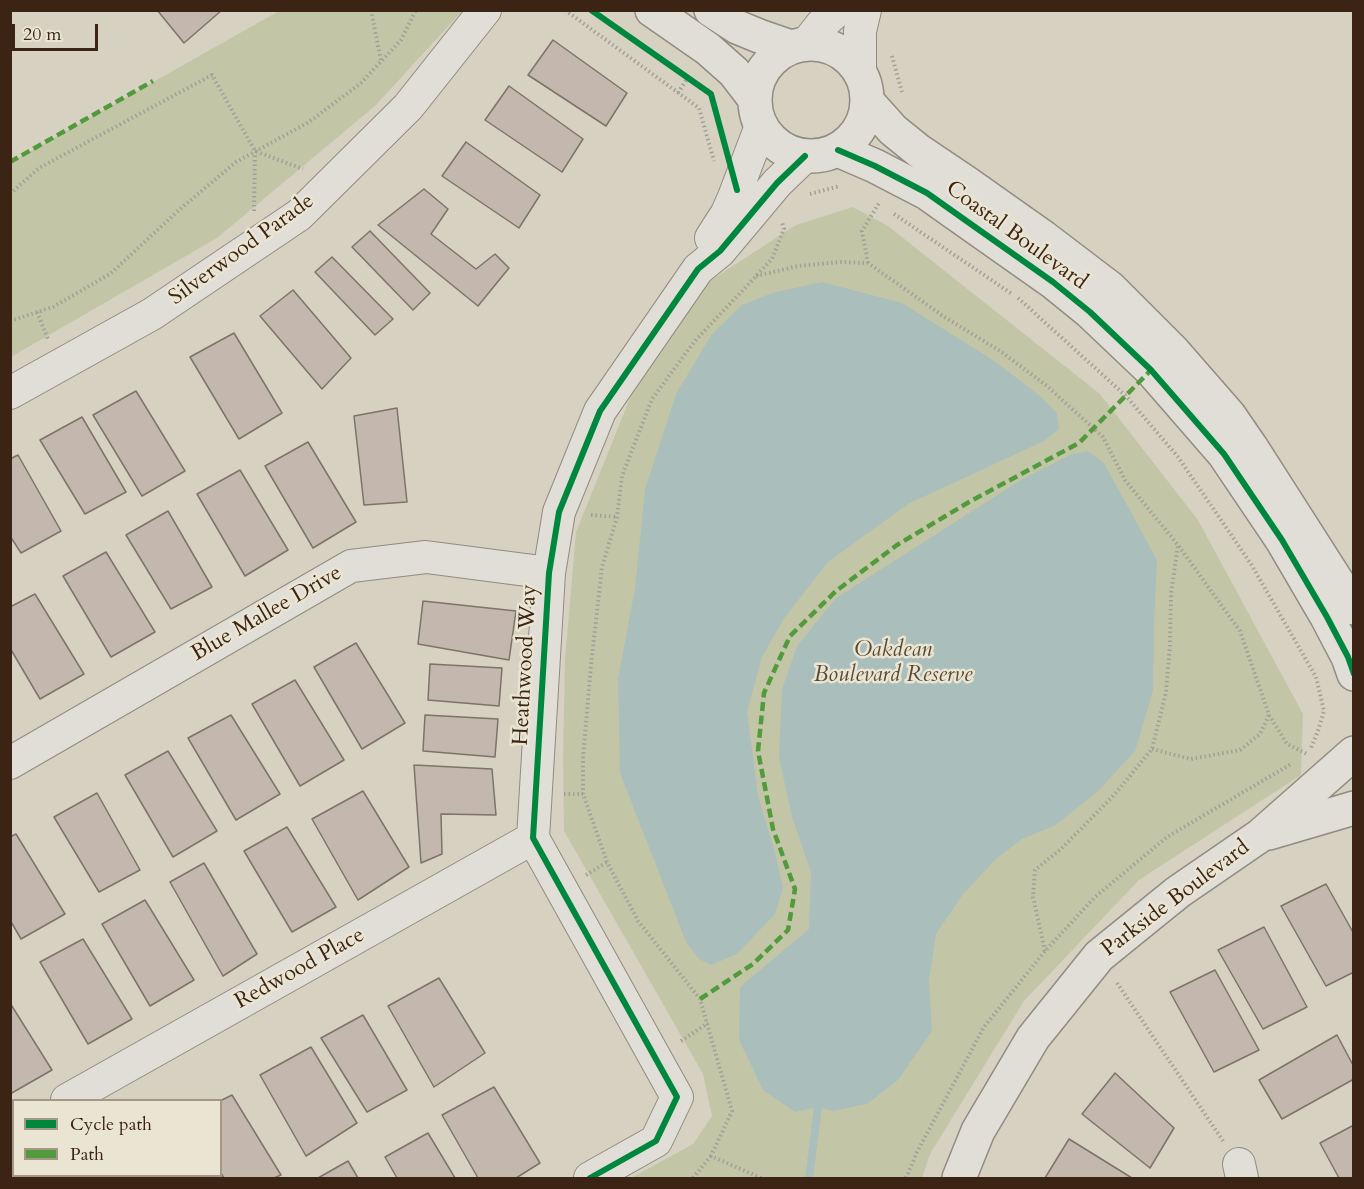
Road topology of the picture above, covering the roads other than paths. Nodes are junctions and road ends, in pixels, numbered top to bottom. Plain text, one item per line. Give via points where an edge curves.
1 (485, 10) edge
2 (652, 10) edge
3 (711, 10) edge
4 (838, 10) edge
5 (865, 10) edge
6 (799, 45) junction
7 (863, 86) junction
8 (758, 112) junction
9 (838, 150) junction
10 (805, 156) junction
11 (747, 197) junction
12 (10, 393) edge
13 (549, 573) junction
14 (1353, 608) edge
15 (1353, 674) edge
16 (1353, 753) edge
17 (10, 763) edge
18 (1353, 808) edge
19 (1262, 835) junction
20 (533, 838) junction
21 (71, 1099) edge
22 (590, 1179) edge
23 (959, 1179) edge

1 - 12 street, Silverwood Parade via 408,107 299,215 152,314
2 - 8 street via 734,72
3 - 6 street via 759,36
4 - 6 street
5 - 7 street via 860,31
6 - 7 street via 823,45 838,51 850,60
6 - 8 street via 776,55 764,67 757,82
7 - 9 street via 865,116 850,141
7 - 14 street, Coastal Boulevard via 892,130 1110,288 1174,352 1229,415
8 - 10 street via 774,143
8 - 11 street, Heathwood Way
9 - 10 street
9 - 15 street, Coastal Boulevard via 927,193 1053,282 1151,370 1224,454 1282,540 1328,617
10 - 11 street, Heathwood Way via 777,183
11 - 13 street, Heathwood Way via 720,251 698,269 600,411 559,512
13 - 17 street, Blue Mallee Drive via 426,557 351,566
13 - 20 street, Heathwood Way
16 - 19 street, Parkside Boulevard
18 - 19 street, Parkside Boulevard
19 - 23 street, Parkside Boulevard via 1178,892 1099,956 1033,1038 978,1131
20 - 21 street, Redwood Place
20 - 22 street via 677,1097 656,1141

